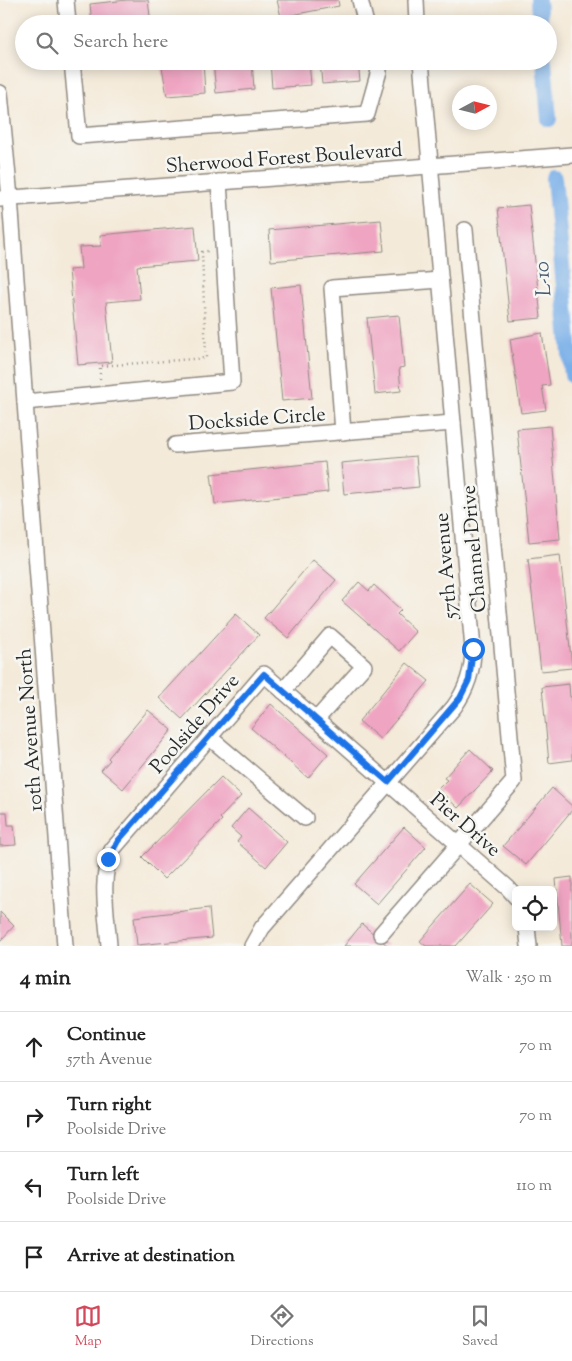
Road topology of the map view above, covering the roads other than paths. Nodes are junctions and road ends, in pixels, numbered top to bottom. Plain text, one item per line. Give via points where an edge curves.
1 (66, 0) edge
2 (360, 0) edge
3 (416, 0) edge
4 (67, 15) edge
5 (364, 15) edge
6 (417, 15) edge
7 (73, 70) edge
8 (379, 70) edge
9 (422, 70) edge
10 (0, 93) edge
11 (572, 155) edge
12 (430, 165) junction
13 (219, 182) junction
14 (5, 198) edge
15 (465, 230) dead end
16 (440, 280) junction
17 (25, 402) junction
18 (453, 424) junction
19 (343, 432) junction
20 (175, 445) dead end
21 (283, 691) junction
22 (316, 720) junction
23 (209, 737) junction
24 (388, 782) junction
25 (305, 818) dead end
26 (459, 845) junction
27 (512, 893) edge
28 (527, 931) edge
29 (381, 934) dead end
30 (64, 946) edge
31 (109, 946) edge
32 (252, 946) edge
33 (529, 946) edge

1 - 4 street
2 - 5 street
3 - 6 street
7 - 8 street via 79,136 366,114
9 - 12 street, 57th Avenue
10 - 14 street, 10th Avenue North
11 - 12 street, Sherwood Forest Boulevard
12 - 13 street, Sherwood Forest Boulevard
12 - 16 street, 57th Avenue
13 - 14 street, Sherwood Forest Boulevard
13 - 17 street via 232,382
14 - 17 street, 10th Avenue North
15 - 26 street, Channel Drive via 514,781
16 - 18 street, 57th Avenue
16 - 19 street, Dockside Circle via 332,288
17 - 30 street, 10th Avenue North
18 - 19 street, Dockside Circle
18 - 24 street, 57th Avenue via 473,649 472,670 460,698
19 - 20 street, Dockside Circle
21 - 22 street, Poolside Drive
21 - 22 street via 330,636 364,666
21 - 23 street, Poolside Drive via 264,674
22 - 24 street, Poolside Drive
23 - 25 street
23 - 31 street, Poolside Drive via 112,850 105,880
24 - 26 street, Pier Drive
24 - 32 street, 57th Avenue via 262,928
26 - 27 street, Pier Drive
26 - 29 street, Channel Drive
28 - 33 street

